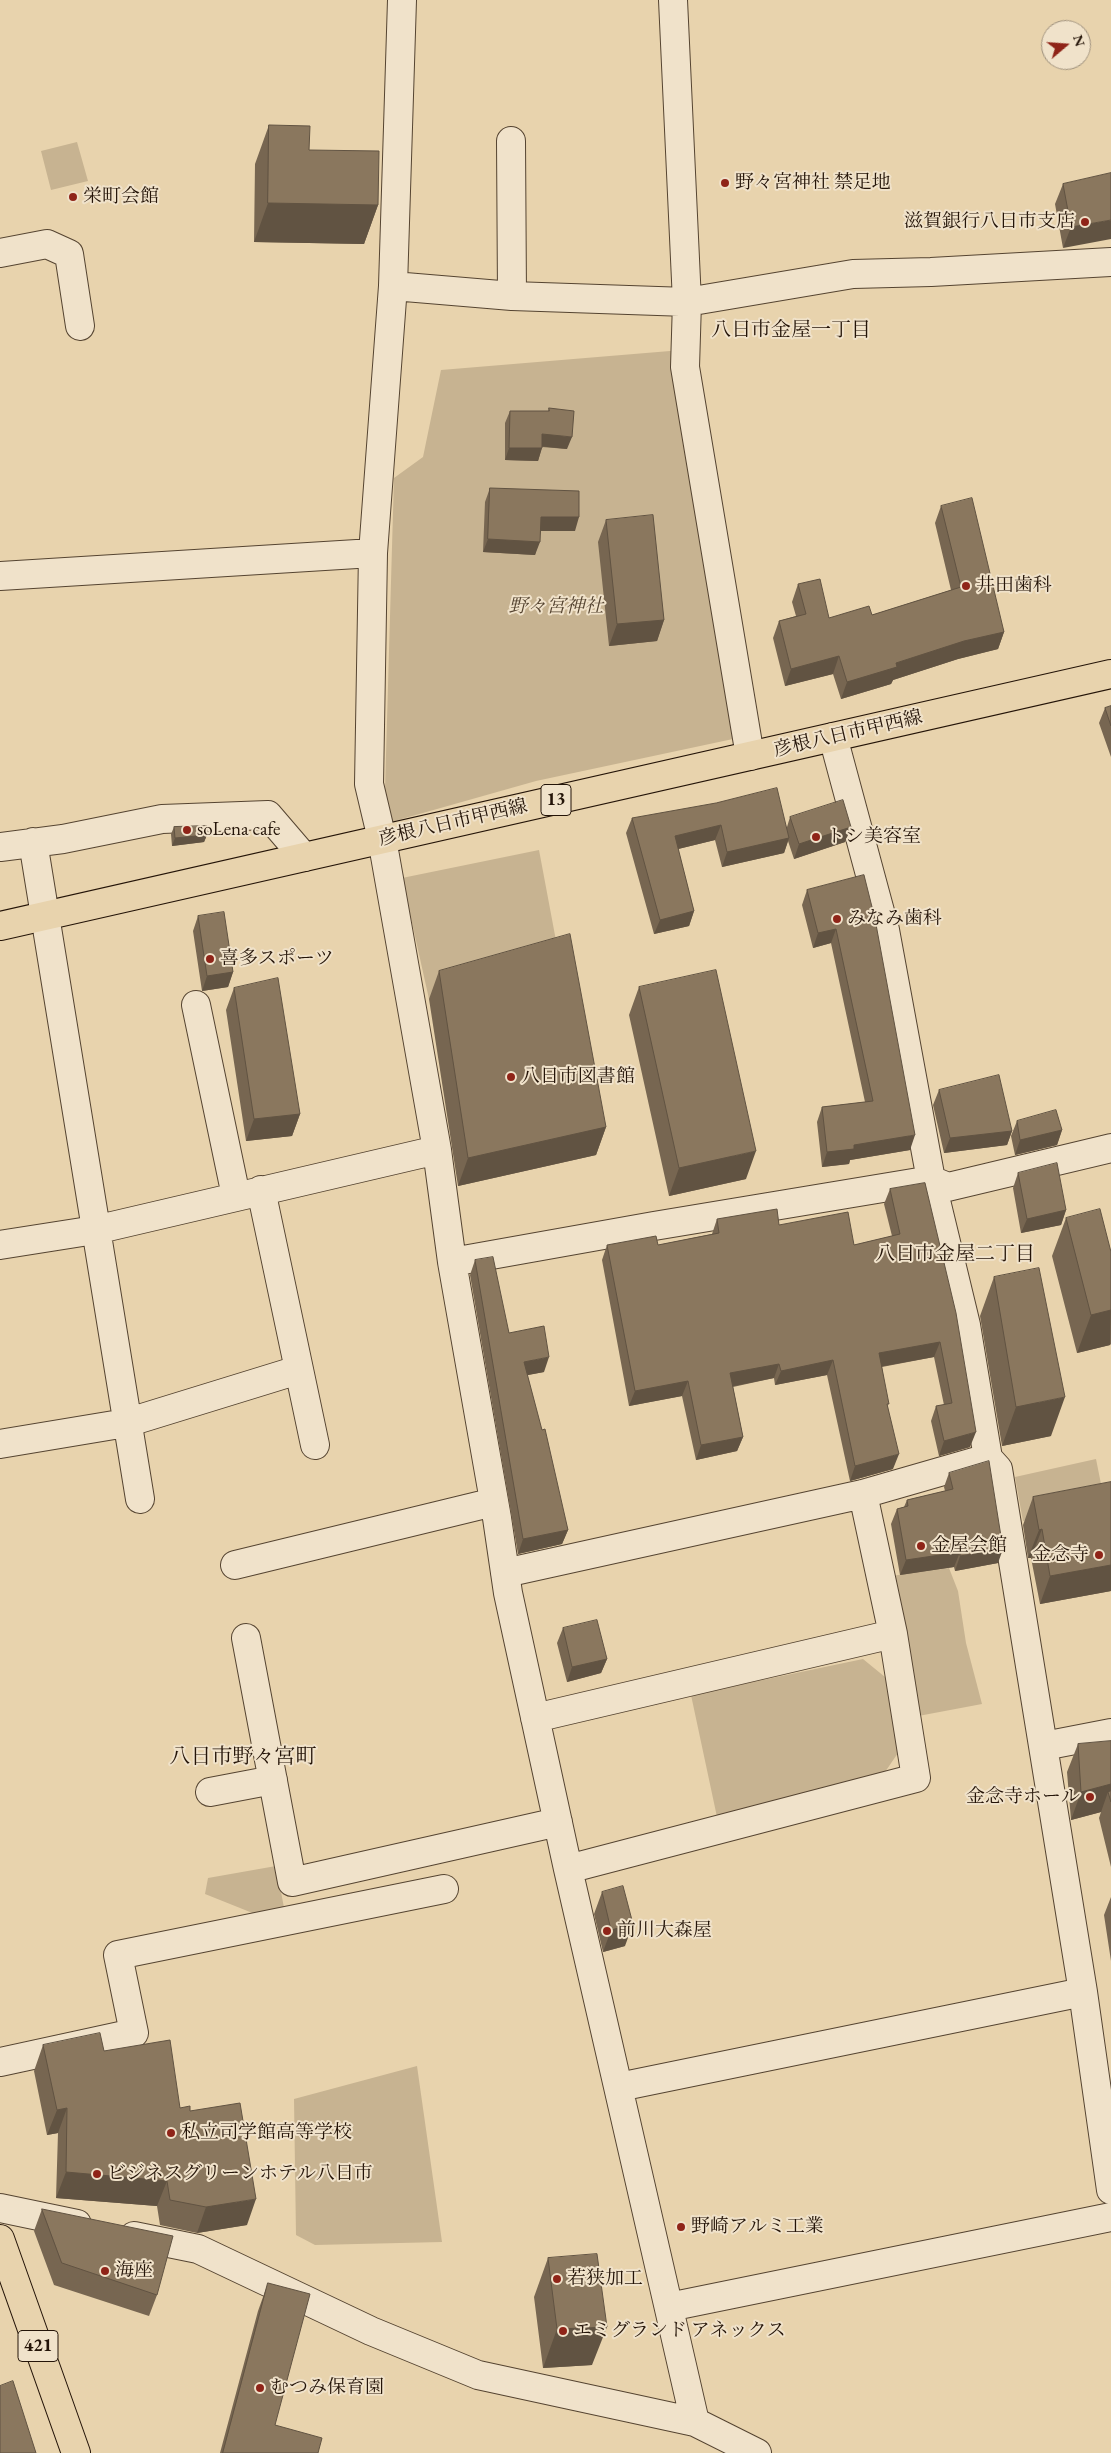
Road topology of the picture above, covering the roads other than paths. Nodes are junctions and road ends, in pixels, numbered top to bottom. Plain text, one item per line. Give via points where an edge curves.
1 (402, 0) edge
2 (673, 0) edge
3 (511, 141) dead end
4 (0, 253) edge
5 (1111, 262) edge
6 (393, 286) junction
7 (512, 296) junction
8 (687, 302) junction
9 (80, 326) dead end
10 (373, 553) junction
11 (0, 576) edge
12 (1111, 674) edge
13 (833, 737) junction
14 (750, 756) junction
15 (382, 840) junction
16 (33, 842) junction
17 (0, 847) edge
18 (304, 857) junction
19 (47, 915) junction
20 (0, 926) edge
21 (196, 1005) dead end
22 (1111, 1148) edge
23 (436, 1150) junction
24 (932, 1180) junction
25 (248, 1193) junction
26 (96, 1230) junction
27 (0, 1245) edge
28 (452, 1262) junction
29 (298, 1370) junction
30 (126, 1423) junction
31 (0, 1444) edge
32 (315, 1445) dead end
33 (988, 1458) junction
34 (863, 1494) junction
35 (140, 1499) dead end
36 (494, 1502) junction
37 (235, 1565) dead end
38 (505, 1573) junction
39 (893, 1634) junction
40 (246, 1638) dead end
41 (535, 1718) junction
42 (1111, 1733) edge
43 (1044, 1746) junction
44 (272, 1780) junction
45 (210, 1792) dead end
46 (558, 1822) junction
47 (568, 1869) junction
48 (444, 1889) dead end
49 (1083, 1992) junction
50 (0, 2062) edge
51 (619, 2087) junction
52 (1111, 2190) edge
53 (0, 2208) edge
54 (1111, 2217) edge
55 (0, 2239) edge
56 (670, 2307) junction
57 (695, 2422) junction
58 (76, 2453) edge
59 (757, 2453) edge

1 - 6 street
2 - 8 street
3 - 7 street
4 - 9 street via 47,244 68,254
5 - 8 street via 853,274
6 - 7 street
6 - 10 street
7 - 8 street
8 - 14 street via 685,367
10 - 11 street
10 - 15 street via 369,784
12 - 13 main road, 彦根八日市甲西線 / 13
13 - 14 main road, 彦根八日市甲西線 / 13
13 - 24 street via 885,930
14 - 15 main road, 彦根八日市甲西線 / 13
15 - 18 main road, 彦根八日市甲西線 / 13
15 - 23 street
16 - 17 street
16 - 18 street via 162,819 268,815
16 - 19 street
18 - 19 main road, 彦根八日市甲西線 / 13
19 - 20 main road, 彦根八日市甲西線 / 13
19 - 26 street
21 - 25 street
22 - 24 street via 948,1187
23 - 25 street
23 - 28 street
24 - 28 street
24 - 33 street via 966,1325
25 - 26 street
25 - 29 street
26 - 27 street
26 - 30 street
28 - 36 street
29 - 30 street
29 - 32 street
30 - 31 street
30 - 35 street
33 - 34 street
33 - 43 street via 998,1470
34 - 38 street
34 - 39 street
36 - 37 street
36 - 38 street
38 - 41 street
39 - 41 street
39 - 47 street via 916,1778
40 - 44 street
41 - 46 street
42 - 43 street
43 - 49 street
44 - 45 street
44 - 46 street via 292,1882
46 - 47 street
47 - 51 street
48 - 50 street via 118,1955 134,2033
49 - 51 street
49 - 52 street
51 - 56 street
53 - 57 street via 198,2249 370,2331 478,2375
54 - 56 street
55 - 58 main road, 421
56 - 57 street
57 - 59 street

